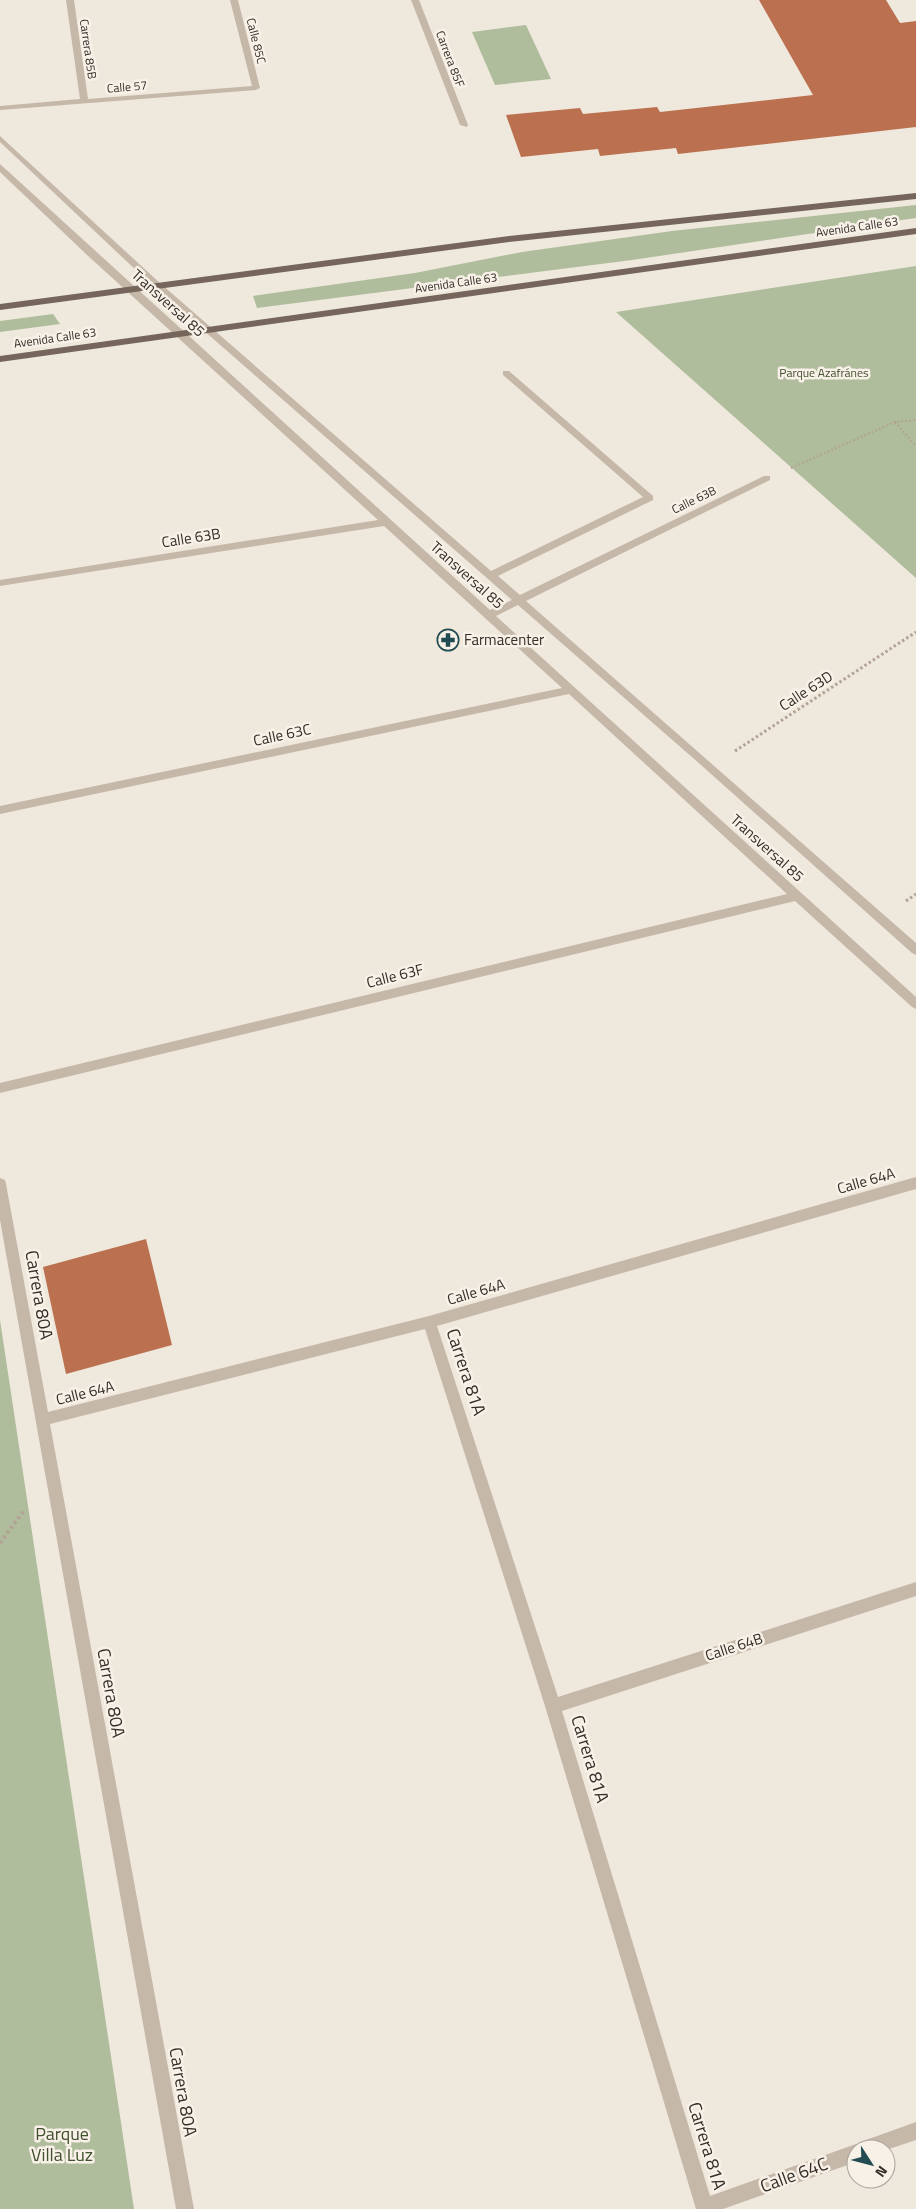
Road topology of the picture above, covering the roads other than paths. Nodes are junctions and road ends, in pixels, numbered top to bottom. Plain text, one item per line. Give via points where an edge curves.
1 (70, 0) edge
2 (234, 0) edge
3 (415, 0) edge
4 (256, 88) joint
5 (84, 102) junction
6 (0, 108) edge
7 (464, 126) dead end
8 (0, 138) edge
9 (0, 167) edge
10 (916, 189) edge
11 (916, 196) edge
12 (855, 202) junction
13 (916, 232) edge
14 (158, 286) junction
15 (131, 289) junction
16 (0, 307) edge
17 (210, 329) junction
18 (179, 334) junction
19 (0, 359) edge
20 (506, 373) dead end
21 (767, 478) road end
22 (386, 522) junction
23 (491, 574) junction
24 (0, 583) edge
25 (520, 600) junction
26 (488, 615) junction
27 (571, 690) junction
28 (0, 810) edge
29 (798, 896) junction
30 (916, 950) edge
31 (916, 1004) edge
32 (0, 1088) edge
33 (916, 1183) edge
34 (0, 1184) edge
35 (429, 1322) junction
36 (42, 1420) junction
37 (916, 1589) edge
38 (553, 1706) junction
39 (916, 2131) edge
40 (894, 2139) edge
41 (846, 2157) edge
42 (704, 2208) edge
43 (185, 2209) edge

1 - 5 street, Carrera 85B
2 - 4 street, Calle 85C
3 - 7 street, Carrera 85F
4 - 5 street, Calle 57
5 - 6 street, Calle 57
8 - 14 street, Transversal 85
9 - 15 street, Transversal 85
10 - 12 main road
11 - 12 main road, Avenida Calle 63
12 - 14 main road, Avenida Calle 63 via 509,238
13 - 17 main road, Avenida Calle 63
14 - 15 main road, Avenida Calle 63
14 - 17 street, Transversal 85
15 - 16 main road, Avenida Calle 63
15 - 18 street, Transversal 85
17 - 18 main road, Avenida Calle 63
17 - 23 street, Transversal 85
18 - 19 main road, Avenida Calle 63
18 - 22 street, Transversal 85
20 - 23 street via 650,498
21 - 25 street, Calle 63B
22 - 24 street, Calle 63B
22 - 26 street, Transversal 85
23 - 25 street, Transversal 85
25 - 26 street, Calle 63B
25 - 30 street, Transversal 85
26 - 27 street, Transversal 85
27 - 28 street, Calle 63C
27 - 29 street, Transversal 85
29 - 31 street, Transversal 85
29 - 32 street, Calle 63F
33 - 35 street, Calle 64A
34 - 36 street, Carrera 80A
35 - 36 street, Calle 64A
35 - 38 street, Carrera 81A
36 - 43 street, Carrera 80A
37 - 38 street, Calle 64B
38 - 42 street, Carrera 81A
39 - 40 street
41 - 42 street, Calle 64C

